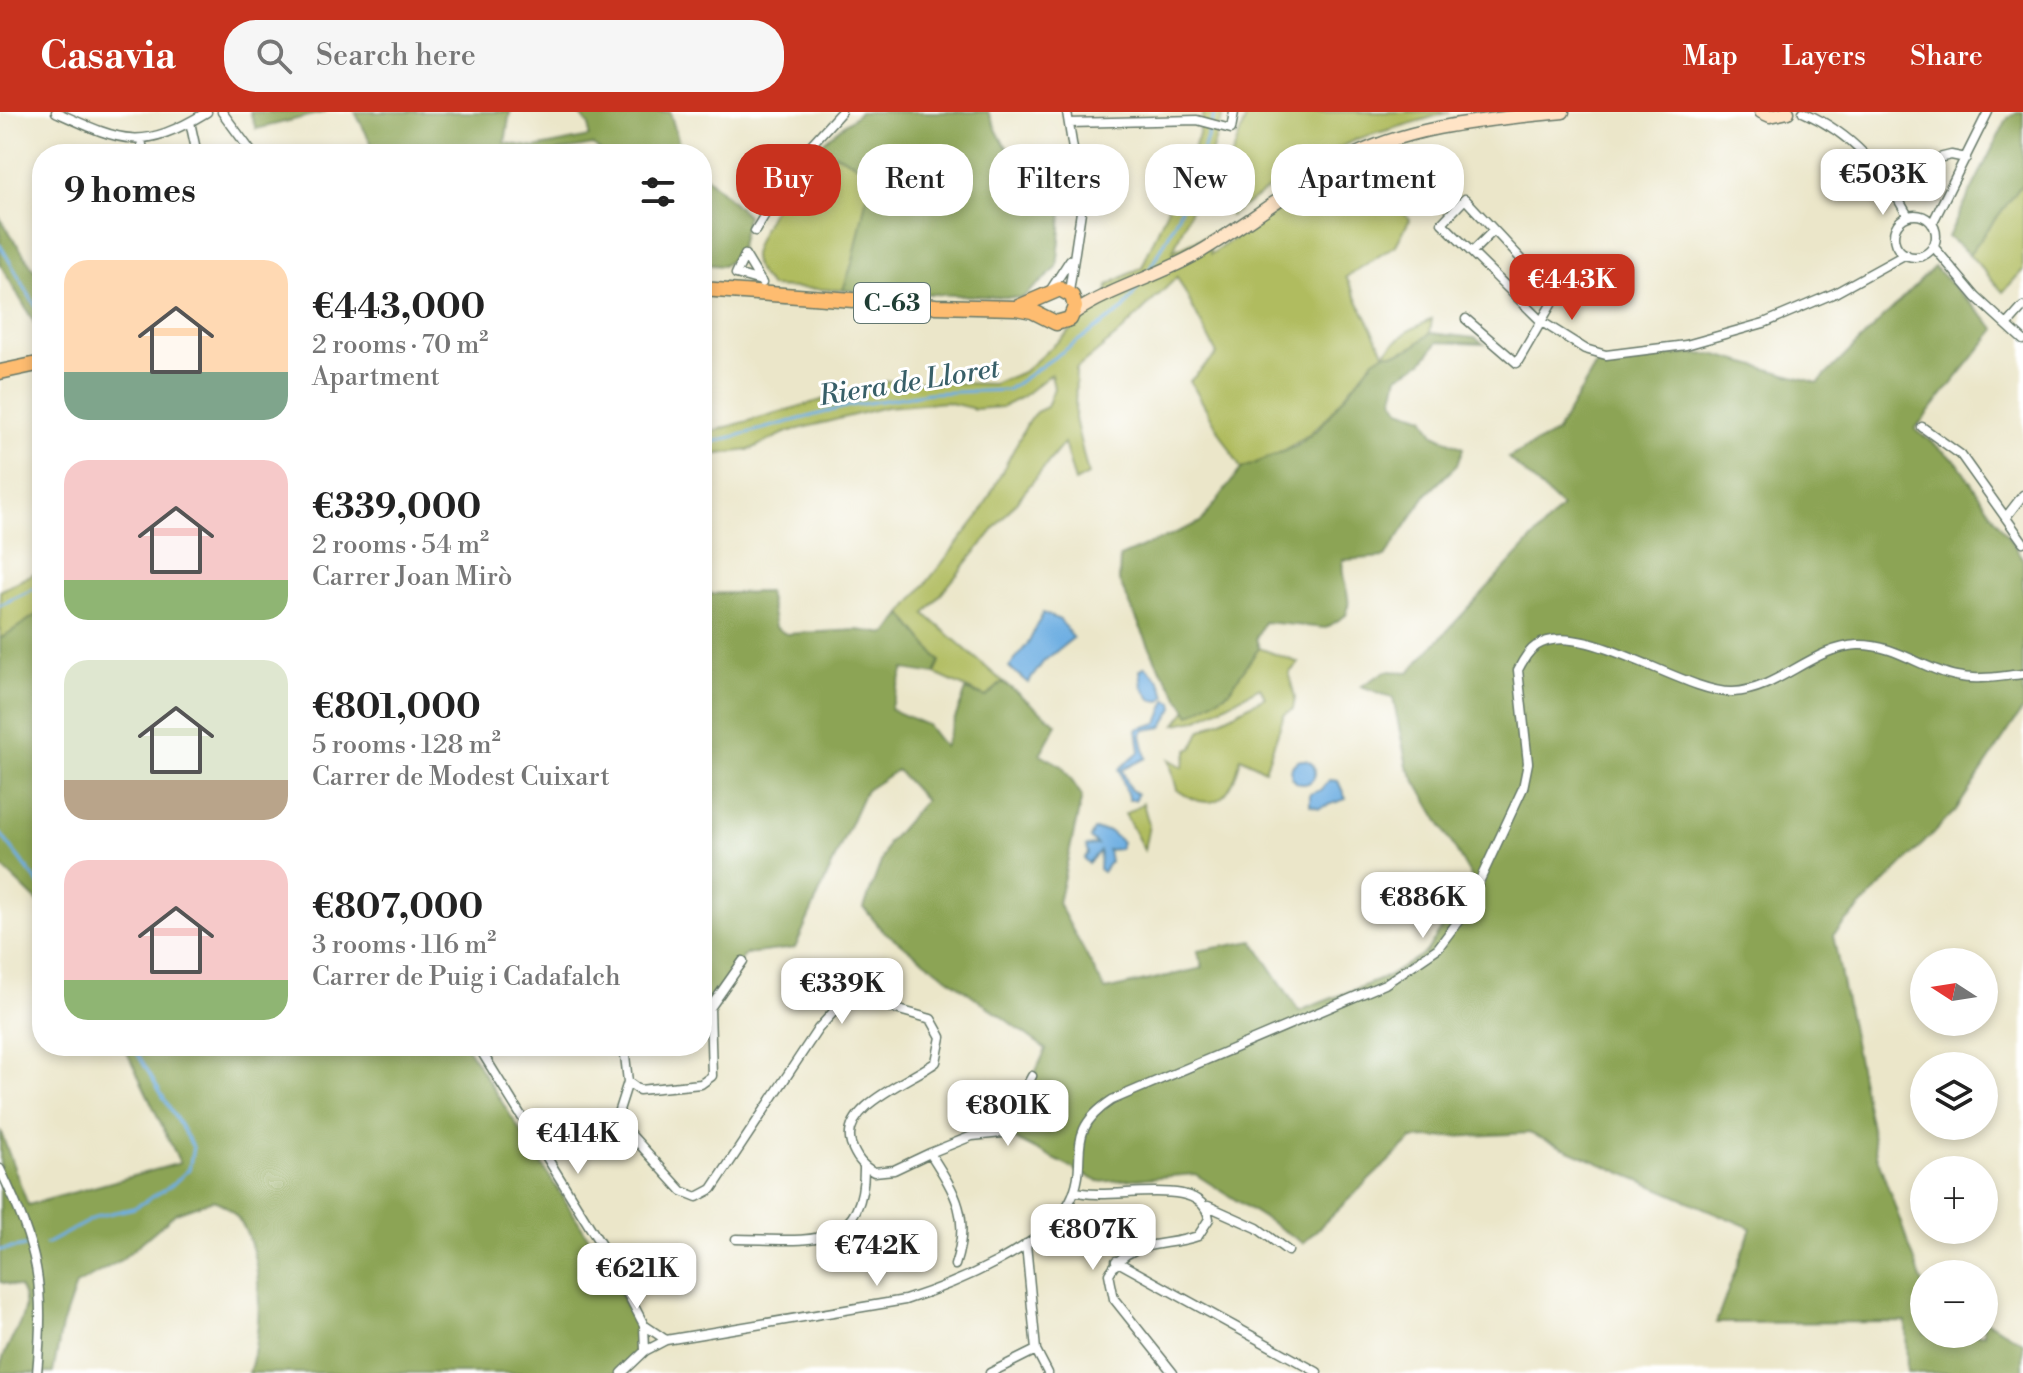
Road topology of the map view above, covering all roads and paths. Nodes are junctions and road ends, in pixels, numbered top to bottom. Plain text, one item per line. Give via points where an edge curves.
1 (56, 112) edge
2 (207, 112) edge
3 (222, 112) edge
4 (841, 112) edge
5 (1067, 112) edge
6 (1234, 112) edge
7 (1563, 112) edge
8 (1761, 112) edge
9 (1788, 112) edge
10 (1803, 112) edge
11 (1988, 112) edge
12 (1199, 118) edge
13 (190, 122) junction
14 (1069, 123) junction
15 (141, 140) junction
16 (142, 144) edge
17 (195, 144) edge
18 (246, 144) edge
19 (1966, 158) junction
20 (1881, 172) junction
21 (1908, 216) junction
22 (1932, 224) junction
23 (1494, 230) junction
24 (755, 231) dead end
25 (1933, 246) junction
26 (1472, 252) junction
27 (1906, 254) junction
28 (1073, 256) junction
29 (764, 287) junction
30 (712, 289) edge
31 (1109, 293) junction
32 (1047, 294) junction
33 (1071, 294) junction
34 (2023, 307) edge
35 (1016, 308) junction
36 (1074, 313) junction
37 (1045, 316) junction
38 (1466, 319) dead end
39 (1542, 322) junction
40 (2007, 325) junction
41 (2023, 340) edge
42 (32, 365) edge
43 (0, 372) edge
44 (1922, 427) dead end
45 (2023, 495) edge
46 (2006, 517) junction
47 (2023, 542) edge
48 (2023, 674) edge
49 (743, 961) dead end
50 (712, 1005) edge
51 (484, 1056) edge
52 (625, 1056) edge
53 (712, 1056) edge
54 (1032, 1076) dead end
55 (628, 1082) junction
56 (930, 1153) junction
57 (864, 1167) junction
58 (0, 1169) edge
59 (1074, 1191) junction
60 (1208, 1206) junction
61 (736, 1239) dead end
62 (1026, 1244) junction
63 (1288, 1251) dead end
64 (1116, 1261) junction
65 (955, 1265) junction
66 (962, 1276) junction
67 (947, 1284) junction
68 (644, 1325) junction
69 (666, 1340) junction
70 (1036, 1350) junction
71 (645, 1351) junction
72 (1317, 1372) edge
73 (37, 1373) edge
74 (622, 1373) edge
75 (990, 1373) edge
76 (1048, 1373) edge
77 (1173, 1373) edge

1 - 15 street via 112,138
2 - 13 street
3 - 18 street
4 - 24 street via 799,158
5 - 14 street
6 - 12 street via 1231,129
7 - 31 main road via 1456,124 1379,144 1310,179 1172,268
8 - 9 main road
10 - 20 street via 1830,123
11 - 19 street
12 - 14 street
13 - 15 street
13 - 17 street
14 - 28 street via 1082,205
15 - 16 street
19 - 20 street via 1951,155
19 - 22 street
20 - 21 street
21 - 22 street via 1924,217
21 - 27 street via 1897,225 1894,238
22 - 25 street
23 - 26 street
23 - 26 street via 1465,199 1442,223
23 - 39 street via 1556,296
25 - 27 street via 1918,256
25 - 40 street
26 - 39 street
27 - 39 street via 1801,309 1686,345 1598,355
28 - 32 street
28 - 33 street
29 - 29 street via 745,255 736,274
29 - 30 main road, C-63
29 - 35 main road, C-63 via 936,306
31 - 33 main road
31 - 36 main road
32 - 33 main road via 1060,289
32 - 35 main road, C-63
32 - 37 main road
33 - 36 main road
34 - 40 street
35 - 37 main road, C-63
36 - 37 main road via 1063,322
38 - 39 street via 1517,363
40 - 41 street
42 - 43 main road
44 - 46 street via 1961,455
45 - 46 street
46 - 47 street
48 - 59 street via 1957,677 1898,652 1856,645 1834,648 1761,687 1733,692 1686,682 1606,648 1562,640 1535,646 1518,670 1528,763 1523,788 1454,930 1399,978 1097,1110 1080,1137
49 - 50 street
51 - 68 street via 609,1258
52 - 55 street
53 - 55 street via 707,1081 639,1090
54 - 56 street via 1002,1133 972,1136
55 - 57 street via 619,1110 624,1127 682,1191 697,1197 712,1189 837,1008 864,1000 922,1014 937,1026 936,1062 856,1115 849,1136
56 - 57 street via 894,1170
56 - 65 street via 958,1200 964,1222
57 - 61 street via 865,1188 858,1207 850,1225 839,1233
58 - 73 street via 36,1252 42,1315
59 - 60 street via 1102,1197 1172,1191 1200,1198
59 - 62 street via 1060,1219
60 - 63 street via 1257,1228
60 - 64 street via 1209,1219 1198,1236 1133,1249
62 - 66 street
62 - 70 street
64 - 72 street
64 - 77 street via 1109,1274 1110,1293
65 - 66 street
65 - 67 street
66 - 67 street
67 - 69 street via 905,1300
68 - 69 street
68 - 71 street
69 - 71 street
70 - 75 street
70 - 76 street
71 - 74 street

